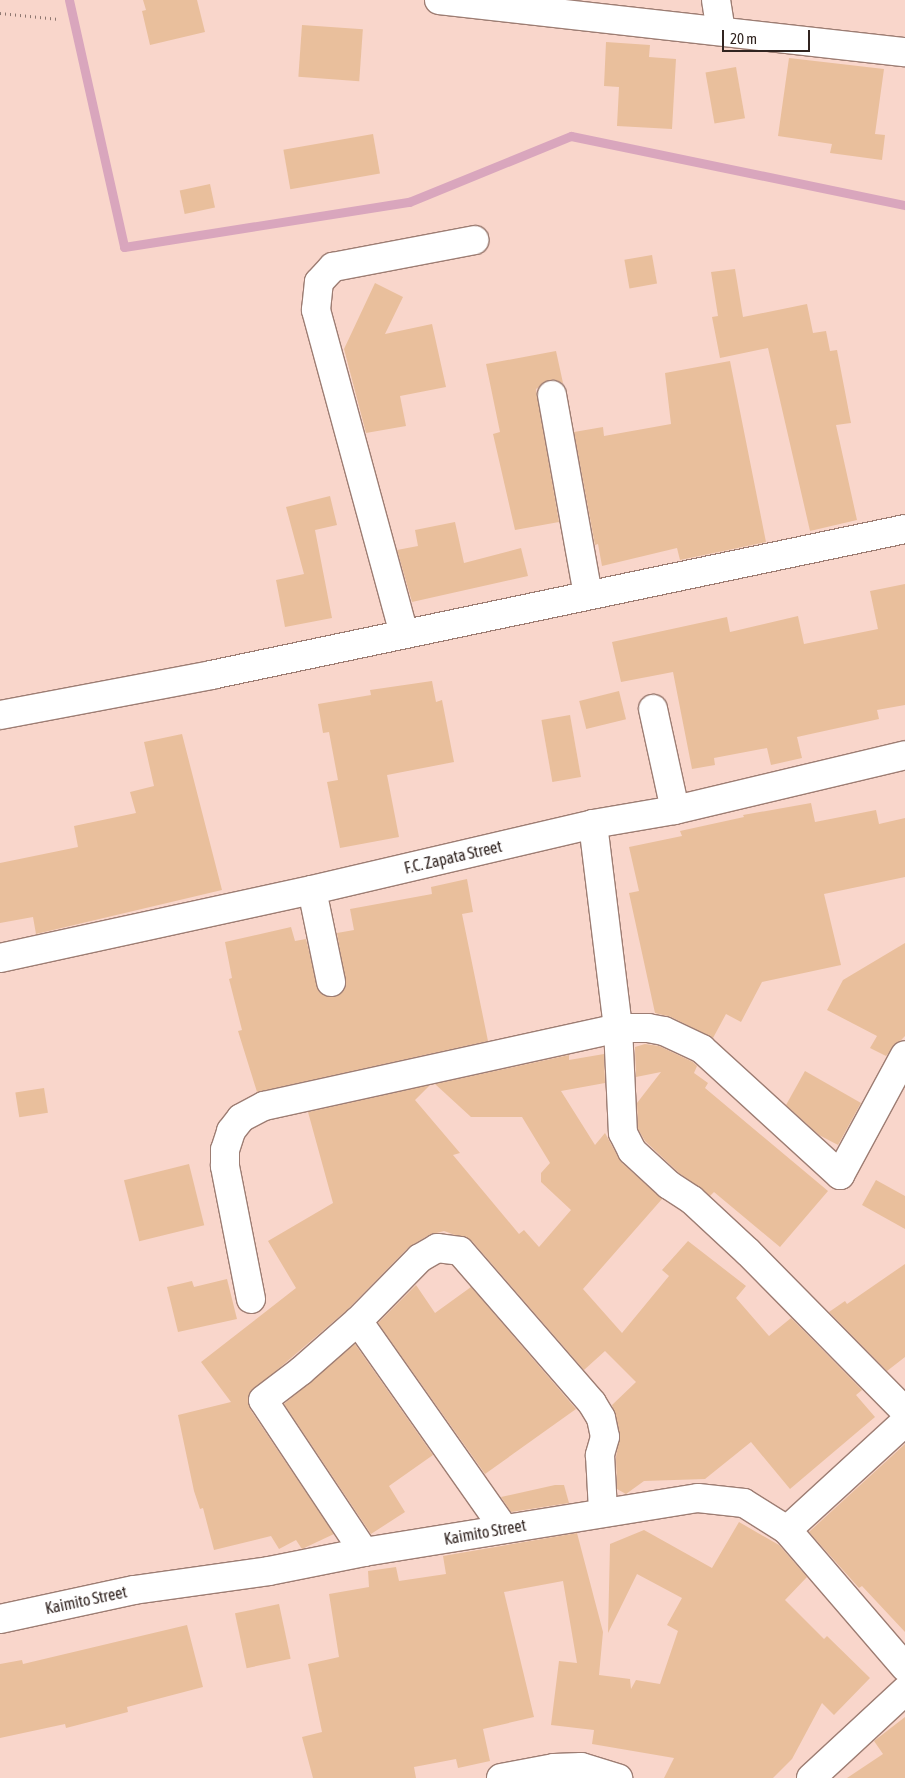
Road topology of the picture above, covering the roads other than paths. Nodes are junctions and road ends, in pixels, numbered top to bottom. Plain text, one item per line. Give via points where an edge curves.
1 (439, 0) edge
2 (716, 0) edge
3 (499, 3) edge
4 (721, 30) junction
5 (905, 52) edge
6 (474, 240) dead end
7 (552, 395) dead end
8 (905, 529) edge
9 (588, 596) junction
10 (404, 634) junction
11 (654, 709) dead end
12 (0, 715) edge
13 (905, 755) edge
14 (675, 810) junction
15 (592, 824) junction
16 (312, 890) junction
17 (0, 958) edge
18 (331, 982) dead end
19 (618, 1028) junction
20 (905, 1054) edge
21 (250, 1299) dead end
22 (358, 1321) junction
23 (905, 1411) edge
24 (905, 1422) edge
25 (603, 1512) junction
26 (504, 1529) junction
27 (786, 1530) junction
28 (364, 1552) junction
29 (0, 1619) edge
30 (905, 1667) edge
31 (905, 1691) edge
32 (501, 1778) edge
33 (618, 1778) edge
34 (811, 1778) edge

1 - 3 street
2 - 4 street
3 - 4 street
4 - 5 street
6 - 10 street via 333,267 319,282 316,310
7 - 9 street
8 - 9 street
9 - 10 street
10 - 12 street
11 - 14 street
13 - 14 street, F.C. Zapata Street
14 - 15 street, F.C. Zapata Street
15 - 16 street, F.C. Zapata Street
15 - 19 street
16 - 17 street, F.C. Zapata Street
16 - 18 street
19 - 20 street via 648,1028 664,1032 702,1049 840,1175
19 - 21 street via 264,1106 241,1118 231,1131 225,1150 225,1166
19 - 23 street via 623,1133 632,1151 748,1252
22 - 25 street via 420,1258 437,1248 460,1250 592,1403 601,1418 605,1437 600,1455
22 - 26 street
22 - 28 street via 263,1400
24 - 27 street
25 - 26 street, Kaimito Street
25 - 27 street, Kaimito Street via 707,1499 744,1503
26 - 28 street, Kaimito Street
27 - 30 street, Kaimito Street
28 - 29 street, Kaimito Street via 269,1571 134,1590
31 - 34 street
32 - 33 street via 554,1768 581,1767

